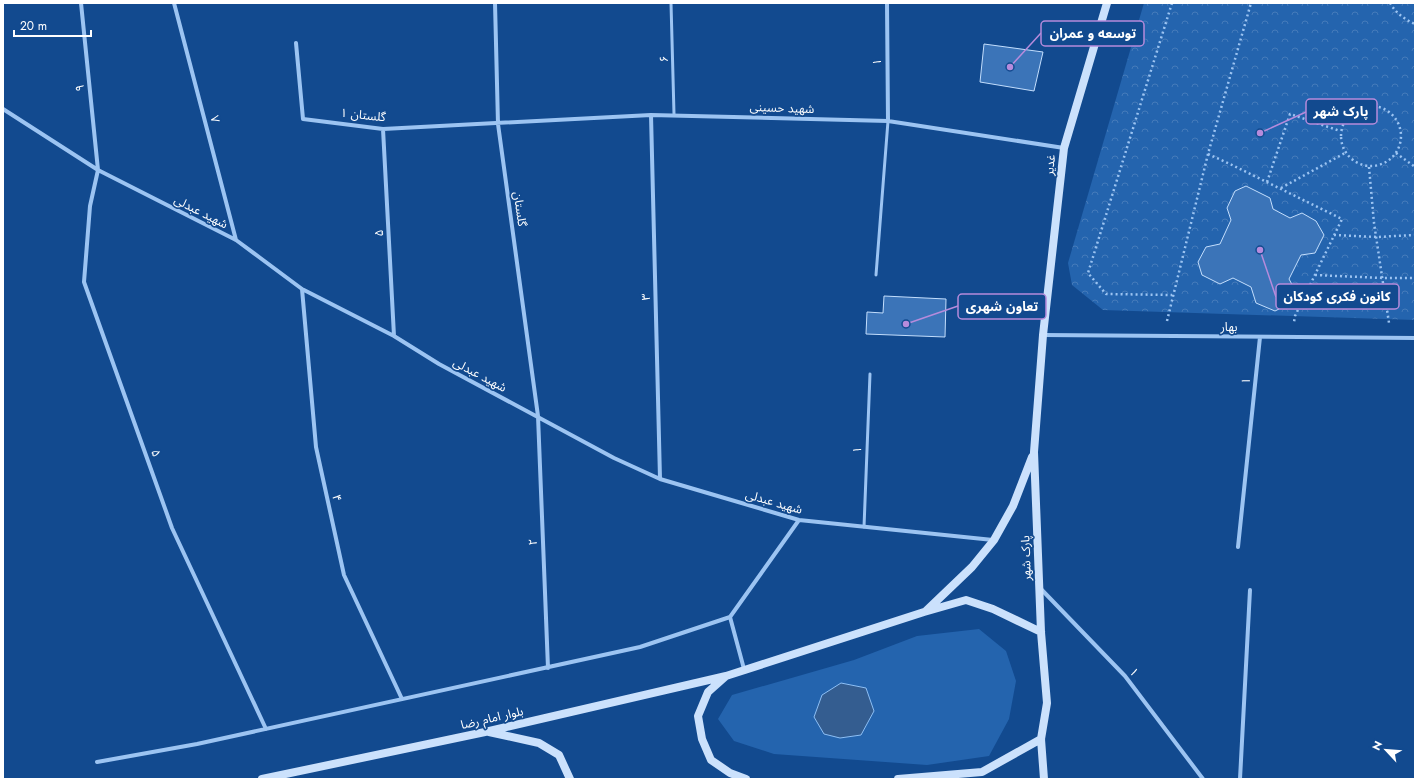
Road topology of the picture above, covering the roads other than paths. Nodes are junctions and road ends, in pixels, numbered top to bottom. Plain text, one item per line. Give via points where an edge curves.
1 (81, 3) edge
2 (174, 3) edge
3 (495, 3) edge
4 (671, 3) edge
5 (887, 3) edge
6 (1107, 3) edge
7 (296, 43) dead end
8 (3, 109) edge
9 (674, 114) junction
10 (651, 115) junction
11 (888, 121) junction
12 (498, 124) junction
13 (383, 128) junction
14 (1064, 148) junction
15 (98, 170) junction
16 (236, 240) junction
17 (876, 275) dead end
18 (302, 289) junction
19 (394, 336) junction
20 (1043, 336) junction
21 (1260, 337) junction
22 (1415, 338) edge
23 (870, 374) dead end
24 (538, 416) junction
25 (1034, 452) junction
26 (660, 479) junction
27 (799, 520) junction
28 (864, 527) junction
29 (994, 540) junction
30 (1238, 546) dead end
31 (1039, 586) junction
32 (1250, 590) dead end
33 (924, 612) junction
34 (730, 617) junction
35 (1041, 632) junction
36 (548, 668) junction
37 (744, 669) junction
38 (726, 676) junction
39 (402, 699) junction
40 (266, 729) junction
41 (485, 732) junction
42 (1041, 739) junction
43 (97, 762) dead end
44 (262, 779) edge
45 (570, 779) edge
46 (746, 779) edge
47 (898, 779) edge
48 (1044, 779) edge
49 (1203, 779) edge
50 (1240, 779) edge

1 - 15 street, ۹
2 - 16 street, ۷
3 - 12 street, گلستان
4 - 9 lane, ۶
5 - 11 street, ۱
6 - 14 main road, غدیر
7 - 13 street, گلستان ۱ via 303,119
8 - 15 street, شهید عبدلی
9 - 10 street, شهید حسینی
9 - 11 street, شهید حسینی
10 - 12 street, شهید حسینی
10 - 26 street, ۳
11 - 14 street, شهید حسینی
11 - 17 lane
12 - 13 street, گلستان ۱
12 - 24 street, گلستان
13 - 19 street, ۵
14 - 20 main road, غدیر
15 - 16 street, شهید عبدلی
15 - 40 street, ۵ via 90,206 84,282 172,528
16 - 18 street, شهید عبدلی
18 - 19 street, شهید عبدلی
18 - 39 street, ۴ via 316,447 344,575
19 - 24 street, شهید عبدلی via 439,364
20 - 21 street, بهار
20 - 25 main road, پارک شهر
21 - 22 street, بهار
21 - 30 street, ۱
23 - 28 lane, ۱
24 - 26 street, شهید عبدلی via 614,458
24 - 36 street, ۲
25 - 29 main road via 1013,506
25 - 31 main road, پارک شهر
26 - 27 street, شهید عبدلی
27 - 28 street, شهید عبدلی
27 - 34 street
28 - 29 street, شهید عبدلی
29 - 33 main road via 972,567
31 - 35 main road, پارک شهر
31 - 49 street, ۱ via 1125,676
32 - 50 street
33 - 35 main road via 966,600 993,609
33 - 37 main road
34 - 36 street via 640,647
34 - 37 street
35 - 42 main road, پارک شهر via 1047,703
36 - 39 street
37 - 38 main road
38 - 41 main road, بلوار امام رضا
38 - 46 main road via 708,692 698,716 702,740 711,760 730,773
39 - 40 street
40 - 43 street
41 - 44 main road, بلوار امام رضا
41 - 45 main road via 539,743 559,755
42 - 47 main road via 982,772
42 - 48 main road, پارک شهر

